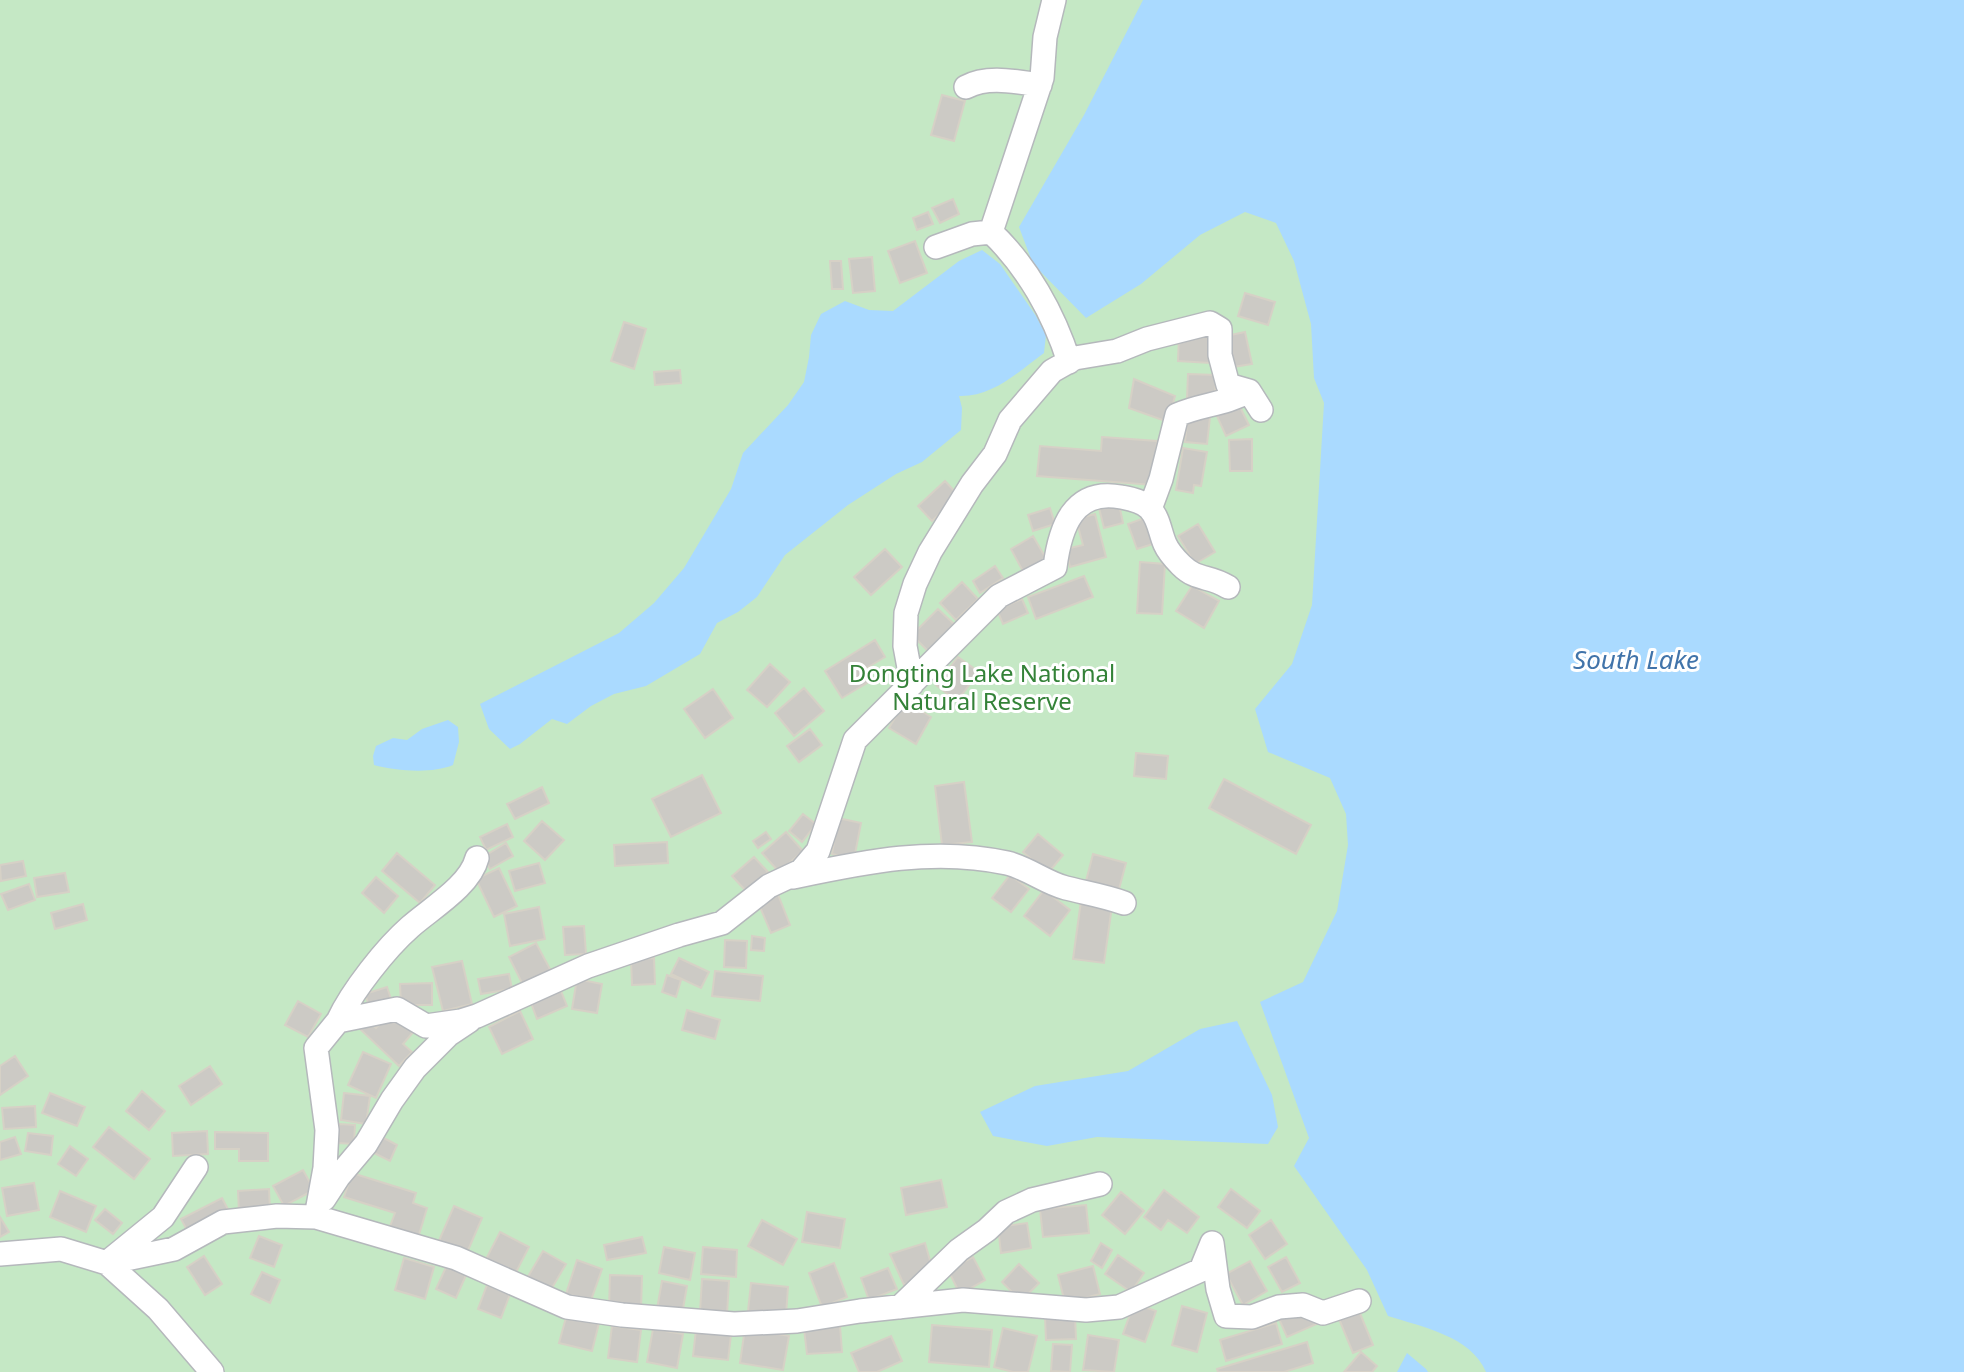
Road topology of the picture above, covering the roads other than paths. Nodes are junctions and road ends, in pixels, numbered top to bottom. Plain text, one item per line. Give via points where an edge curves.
1 (1054, 0) edge
2 (1040, 85) junction
3 (966, 87) dead end
4 (991, 232) junction
5 (936, 247) dead end
6 (1069, 362) junction
7 (1150, 509) junction
8 (1228, 587) dead end
9 (912, 684) junction
10 (477, 858) dead end
11 (783, 879) junction
12 (1124, 903) dead end
13 (477, 1016) junction
14 (338, 1021) junction
15 (196, 1167) dead end
16 (1100, 1185) dead end
17 (317, 1214) junction
18 (0, 1254) edge
19 (107, 1263) junction
20 (1359, 1301) dead end
21 (900, 1307) junction
22 (212, 1372) edge

1 - 2 street
2 - 3 street via 1004,80
2 - 4 street
4 - 5 street
4 - 6 street via 1012,252 1061,335
6 - 7 street via 1210,323 1220,329 1220,355 1228,385 1255,401 1231,401 1177,415
6 - 9 street via 1052,371 1010,420 995,454 930,552 906,612 905,646
7 - 8 street via 1166,547 1181,565 1196,577 1215,579
7 - 9 street via 1136,500 1114,496 1093,496 1081,502 1066,521 1055,567 999,596
9 - 11 street via 855,740 818,851 801,871
10 - 14 street via 439,907 388,949 348,1000
11 - 12 street via 873,860 957,855 1008,864 1063,888
11 - 13 street via 722,923 588,966
13 - 14 street via 426,1026 397,1009
13 - 17 street via 448,1035 415,1068
14 - 17 street via 316,1048 327,1130
15 - 19 street via 163,1217
16 - 21 street via 1032,1200 1006,1212
17 - 19 street via 223,1222 174,1249
17 - 21 street via 456,1258 567,1307 734,1324
18 - 19 street via 61,1249
19 - 22 street via 158,1309
20 - 21 street via 1324,1313 1303,1305 1279,1307 1252,1317 1226,1316 1212,1243 1201,1270 1119,1307 1086,1310 963,1300

